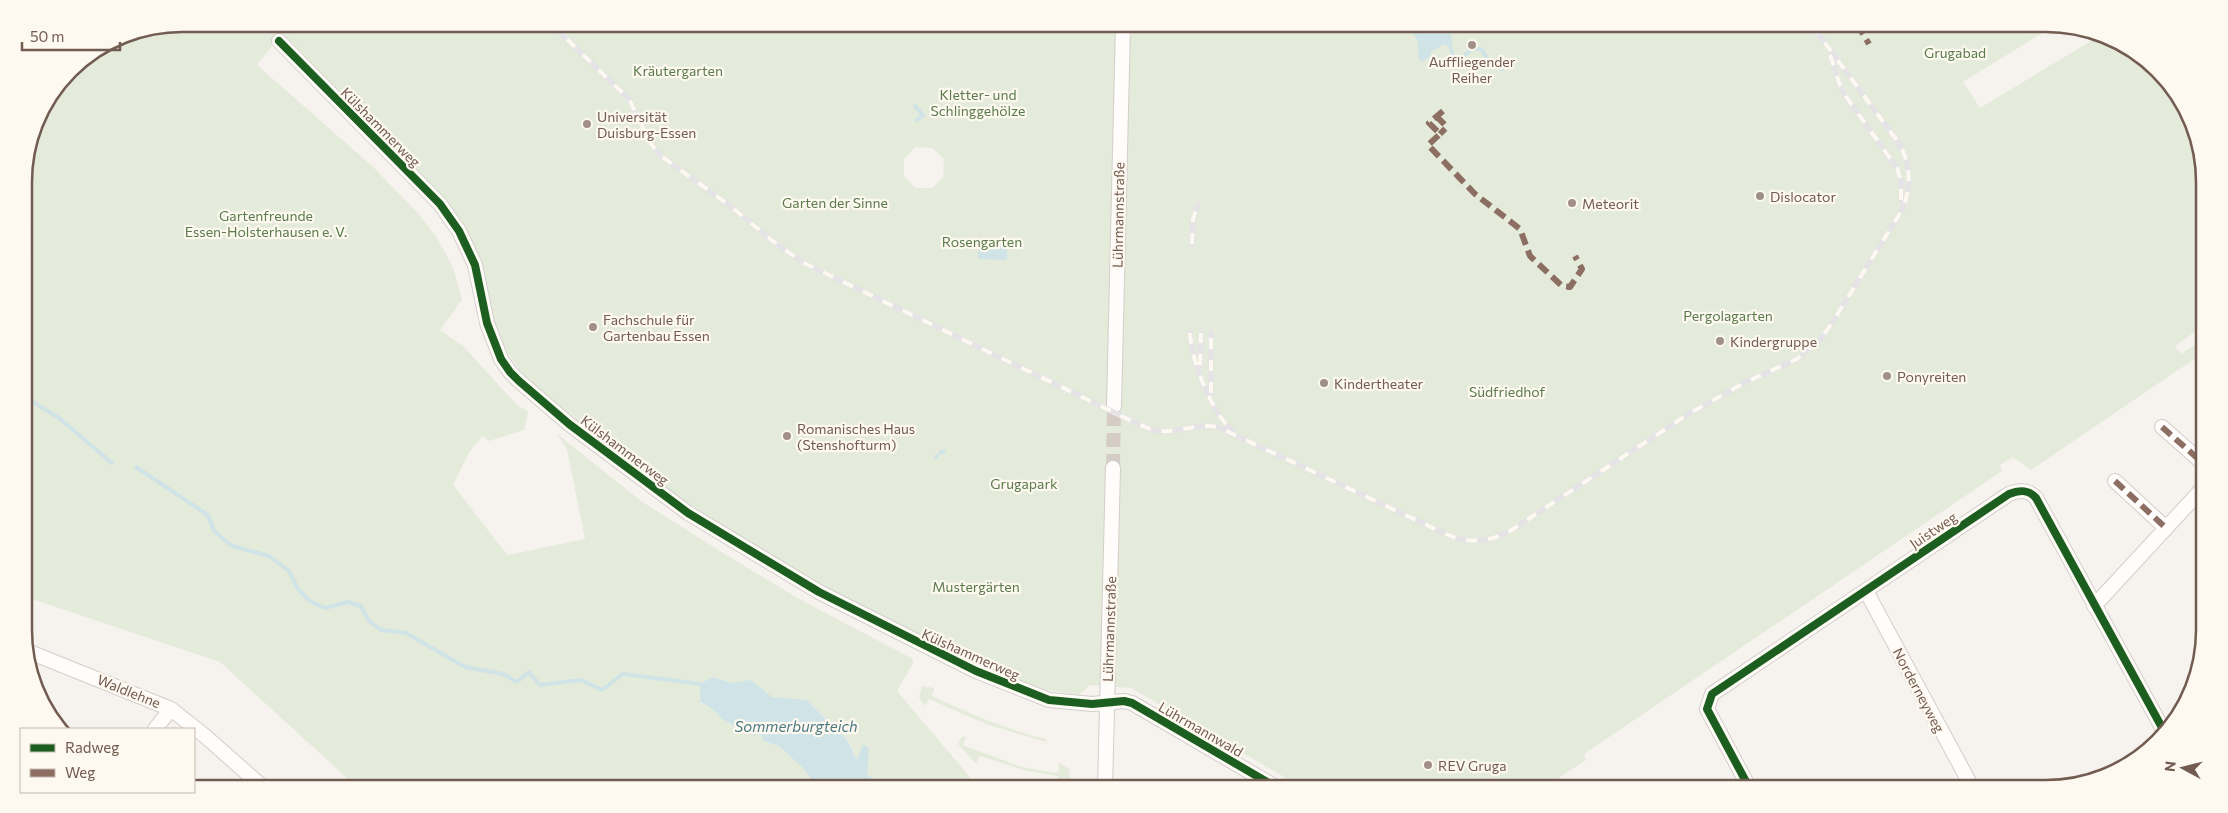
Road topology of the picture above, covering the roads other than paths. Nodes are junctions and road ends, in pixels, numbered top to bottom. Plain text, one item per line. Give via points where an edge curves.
1 (1123, 32) edge
2 (279, 41) dead end
3 (1114, 406) tunnel mouth
4 (2162, 427) dead end
5 (2196, 457) edge
6 (1113, 468) tunnel mouth
7 (2115, 481) dead end
8 (2196, 496) edge
9 (2166, 528) junction
10 (1866, 591) junction
11 (2094, 606) junction
12 (34, 654) edge
13 (1106, 703) junction
14 (171, 709) junction
15 (2161, 727) edge
16 (156, 728) edge
17 (195, 728) edge
18 (195, 728) edge
19 (255, 780) edge
20 (1105, 780) edge
21 (1265, 780) edge
22 (1745, 780) edge
23 (1968, 780) edge

1 - 3 street, Lührmannstraße
2 - 13 street, Külshammerweg via 440,204 459,231 475,264 487,324 501,359 519,382 569,424 688,513 819,592 901,635 1034,696 1066,702
4 - 5 street
6 - 13 street, Lührmannstraße
7 - 9 street
8 - 9 street
9 - 11 street
10 - 11 street, Juistweg via 2018,491 2036,498
10 - 22 street, Juistweg via 1712,694 1707,709
10 - 23 street, Norderneyweg
11 - 15 street, Juistweg
12 - 14 street, Waldlehne
13 - 20 street, Lührmannstraße
13 - 21 street, Lührmannwald via 1132,703
14 - 16 street
14 - 17 street, Waldlehne
18 - 19 street, Waldlehne

